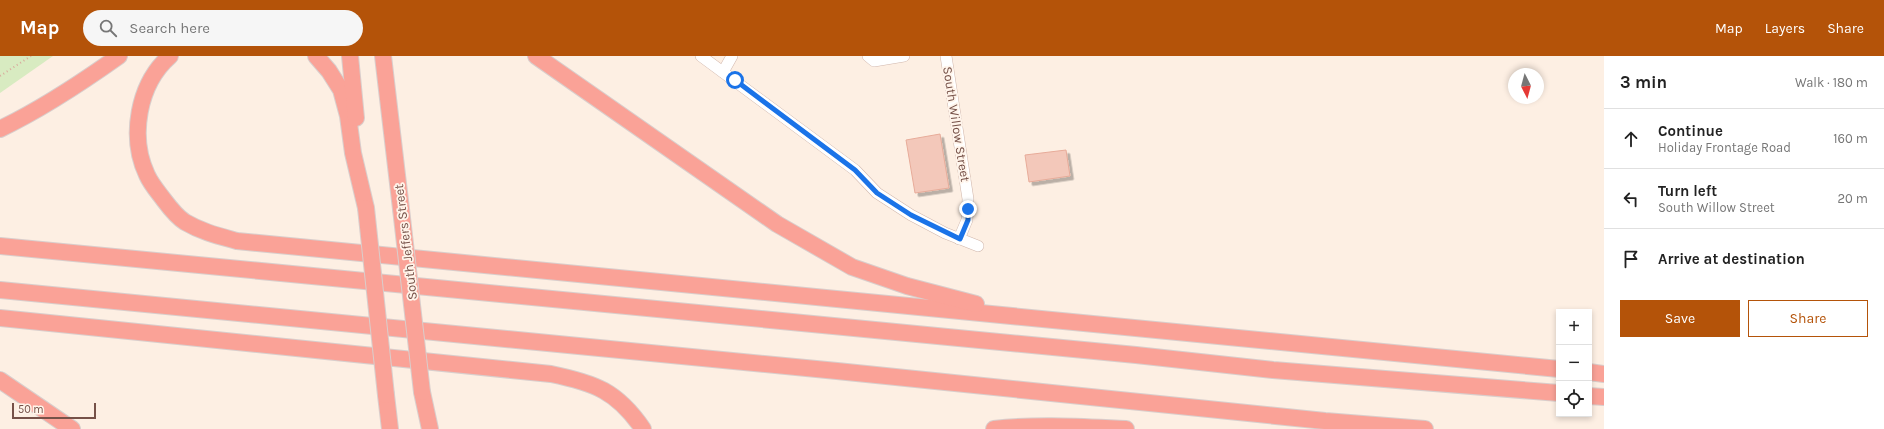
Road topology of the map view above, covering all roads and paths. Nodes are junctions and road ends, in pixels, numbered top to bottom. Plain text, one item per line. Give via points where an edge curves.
1 (31, 56) edge
2 (119, 56) edge
3 (170, 56) edge
4 (316, 56) edge
5 (350, 56) edge
6 (382, 56) edge
7 (536, 56) edge
8 (701, 56) edge
9 (732, 56) edge
10 (868, 56) edge
11 (904, 56) edge
12 (946, 56) edge
13 (723, 72) junction
14 (0, 76) edge
15 (0, 129) edge
16 (366, 208) junction
17 (960, 239) junction
18 (0, 246) edge
19 (978, 246) dead end
20 (0, 290) edge
21 (0, 318) edge
22 (1076, 322) junction
23 (1556, 370) edge
24 (1592, 372) edge
25 (1604, 374) edge
26 (0, 380) edge
27 (422, 392) junction
28 (1556, 394) edge
29 (1592, 396) edge
30 (1604, 397) edge
31 (72, 429) edge
32 (390, 429) edge
33 (426, 429) edge
34 (430, 429) edge
35 (643, 429) edge
36 (994, 429) edge
37 (1126, 429) edge
38 (1425, 429) edge

1 - 14 path
2 - 15 highway via 70,90
3 - 22 highway via 147,87 140,107 139,148 146,174 156,190 184,222 205,232 237,240
4 - 16 highway via 341,90
5 - 16 highway
6 - 27 highway, South Jeffers Street, bridge
7 - 22 highway via 777,224 852,267 951,298
8 - 13 street
9 - 13 street
10 - 11 street via 874,61
12 - 17 street, South Willow Street via 968,199 968,220
13 - 17 street via 855,170 877,193 911,215
16 - 32 highway, bridge
17 - 19 street
18 - 28 highway via 1273,370
20 - 38 highway
21 - 35 highway via 551,374 580,380 604,390 621,402
22 - 23 highway
24 - 25 highway
26 - 31 highway
27 - 33 highway, South Jeffers Street
27 - 34 highway
29 - 30 highway
36 - 37 highway via 1017,426

